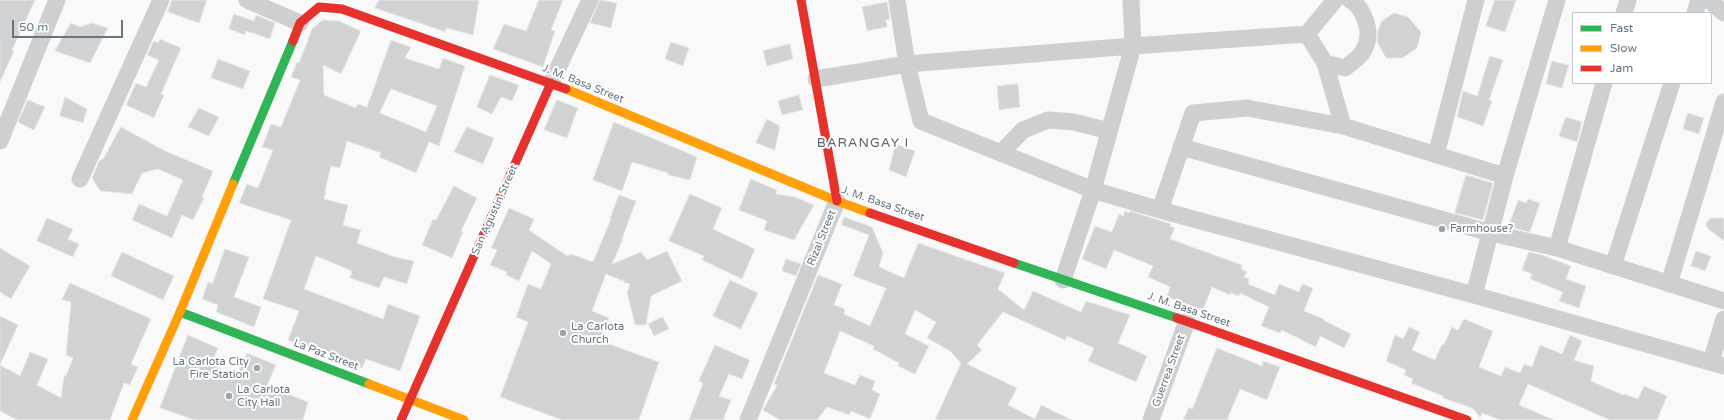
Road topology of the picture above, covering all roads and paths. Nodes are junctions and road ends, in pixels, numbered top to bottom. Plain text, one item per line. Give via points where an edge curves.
1 (57, 0) edge
2 (161, 0) edge
3 (247, 0) edge
4 (590, 0) edge
5 (801, 0) edge
6 (897, 0) edge
7 (1131, 0) edge
8 (1335, 0) edge
9 (1350, 0) edge
10 (1476, 0) edge
11 (1557, 0) edge
12 (1628, 0) edge
13 (1699, 0) edge
14 (1709, 0) edge
15 (1624, 12) edge
16 (1695, 12) edge
17 (1724, 13) edge
18 (300, 22) junction
19 (1307, 34) junction
20 (1133, 46) junction
21 (1325, 63) junction
22 (907, 64) junction
23 (816, 79) junction
24 (551, 83) junction
25 (1604, 84) edge
26 (1672, 84) edge
27 (1724, 102) edge
28 (1343, 126) junction
29 (1109, 131) junction
30 (0, 141) edge
31 (1181, 148) junction
32 (1001, 153) junction
33 (1436, 155) junction
34 (1505, 176) junction
35 (80, 179) dead end
36 (1093, 190) junction
37 (837, 201) junction
38 (1160, 210) junction
39 (1491, 233) junction
40 (1556, 248) junction
41 (1613, 266) junction
42 (1063, 280) junction
43 (1669, 284) junction
44 (1474, 295) junction
45 (1724, 301) edge
46 (180, 312) junction
47 (1724, 319) edge
48 (1188, 321) junction
49 (1718, 364) edge
50 (410, 400) junction
51 (132, 420) edge
52 (401, 420) edge
53 (464, 420) edge
54 (748, 420) edge
55 (1151, 420) edge
56 (1467, 420) edge

1 - 30 street
2 - 35 street
3 - 18 street
4 - 24 street, San Agustin Street
5 - 23 street, Rizal Street
6 - 22 street
7 - 20 street
8 - 19 street
9 - 21 street via 1364,16 1368,31 1367,44 1359,58 1345,68
10 - 33 street
11 - 34 street
12 - 15 street
13 - 16 street
14 - 17 street
18 - 24 street, J. M. Basa Street via 320,7 342,9
18 - 46 street
19 - 20 street
19 - 21 street
20 - 22 street
20 - 29 street
21 - 28 street
22 - 23 street
22 - 32 street via 921,121
23 - 37 street, Rizal Street
24 - 37 street, J. M. Basa Street
24 - 50 street, San Agustin Street
25 - 40 street
26 - 41 street
27 - 43 street
28 - 31 street via 1247,108 1193,113
28 - 33 street
29 - 32 street via 1074,122 1048,120 1023,130
29 - 36 street
31 - 38 street
31 - 39 street
32 - 36 street
33 - 34 street
34 - 39 street
36 - 38 street
36 - 42 street
37 - 42 street, J. M. Basa Street
37 - 54 street, Rizal Street
38 - 44 street
39 - 40 street
39 - 44 street
40 - 41 street
41 - 43 street
42 - 48 street, J. M. Basa Street
43 - 45 street
44 - 49 street
46 - 50 street, La Paz Street
46 - 51 street
47 - 49 street
48 - 55 street, Guerrea Street
48 - 56 street, J. M. Basa Street
50 - 52 street, San Agustin Street
50 - 53 street, La Paz Street

